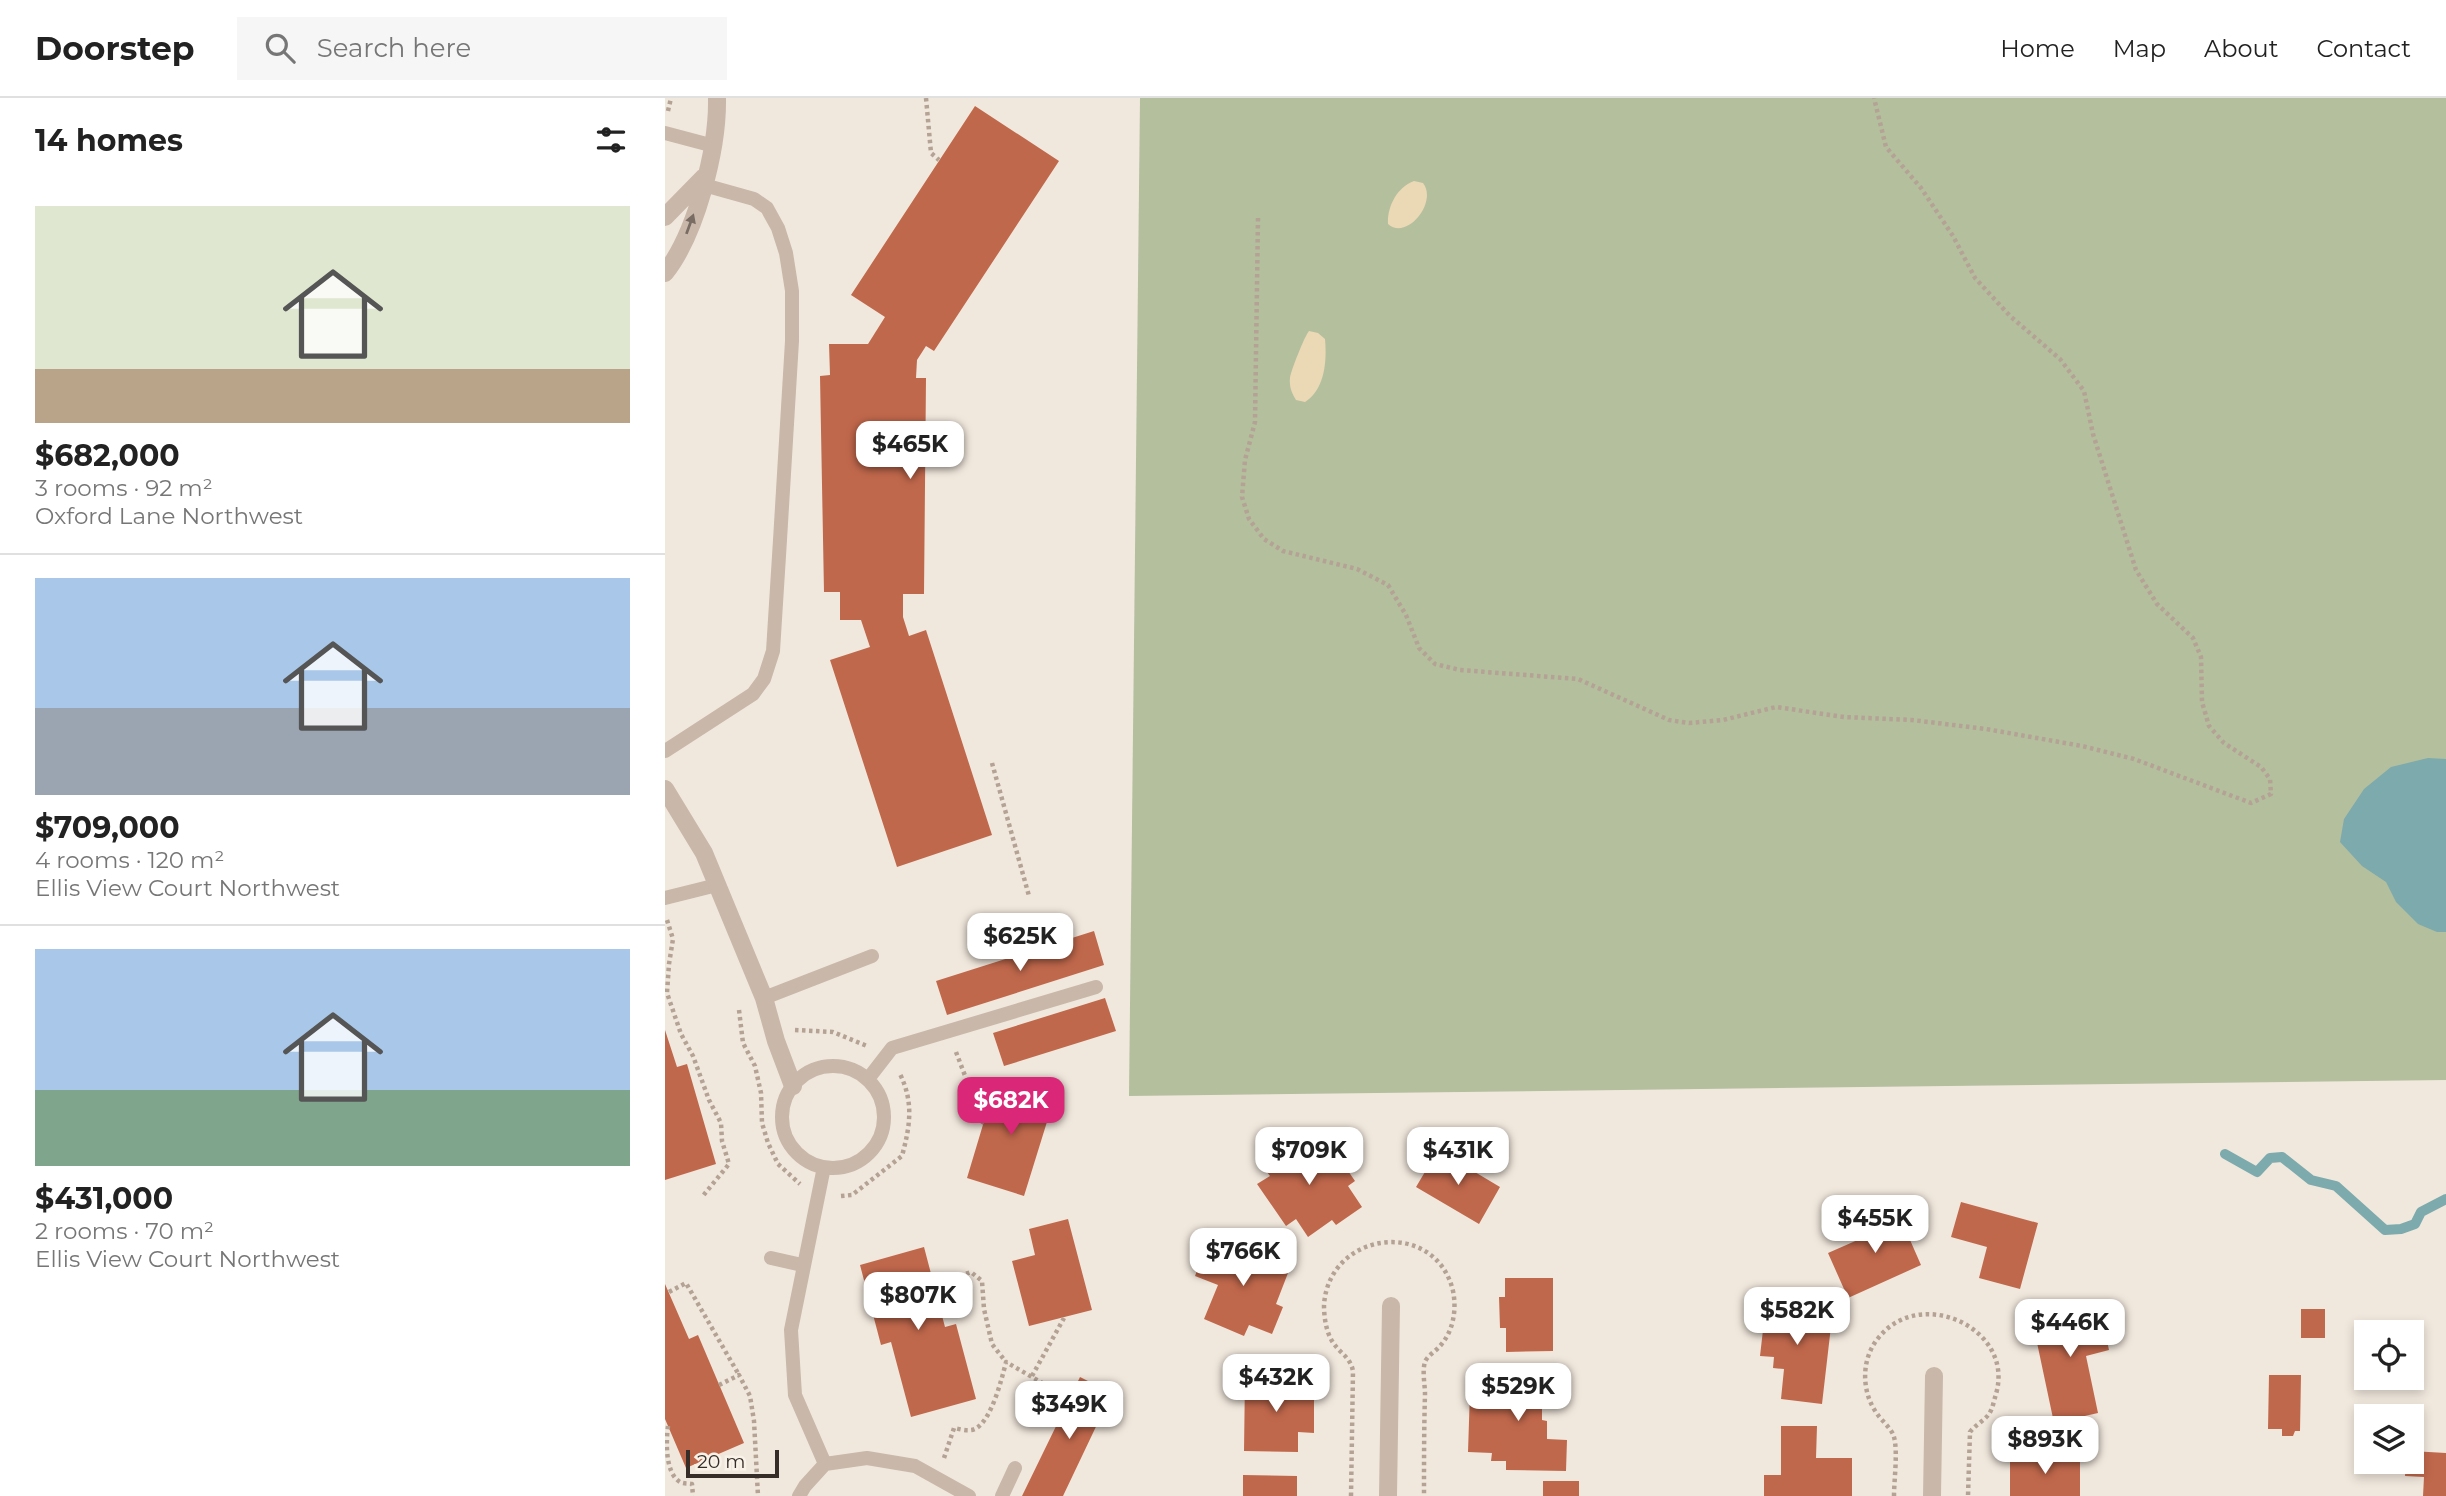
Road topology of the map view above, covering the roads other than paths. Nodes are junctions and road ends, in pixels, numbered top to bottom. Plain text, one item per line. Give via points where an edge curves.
1 (717, 98) edge
2 (665, 133) edge
3 (714, 146) junction
4 (706, 178) junction
5 (665, 217) edge
6 (665, 273) edge
7 (665, 751) edge
8 (665, 789) edge
9 (717, 885) junction
10 (665, 898) edge
11 (872, 956) dead end
12 (1095, 987) dead end
13 (764, 998) junction
14 (868, 1079) junction
15 (793, 1086) junction
16 (824, 1167) junction
17 (771, 1258) dead end
18 (802, 1265) junction
19 (1391, 1306) dead end
20 (1934, 1377) dead end
21 (825, 1464) junction
22 (1015, 1468) dead end
23 (799, 1496) edge
24 (969, 1496) edge
25 (1002, 1496) edge
26 (1388, 1496) edge
27 (1932, 1496) edge

1 - 3 street
2 - 3 lane
3 - 4 street
4 - 5 street
6 -> 4 street via 678,256
4 - 7 lane via 767,208 786,253 792,291 773,652 753,694
8 - 9 street via 704,853
9 - 10 lane
9 - 13 street
11 - 13 lane
12 - 14 lane via 892,1048
13 - 15 street
14 - 15 lane via 839,1066 822,1067
14 - 16 lane via 884,1108 879,1140 856,1163
15 - 16 lane via 782,1118 786,1135 794,1150
16 - 18 lane
17 - 18 lane
18 - 21 lane via 791,1330 795,1395
19 - 26 street
20 - 27 street
21 - 23 lane
21 - 24 lane via 867,1458 915,1466
22 - 25 lane

